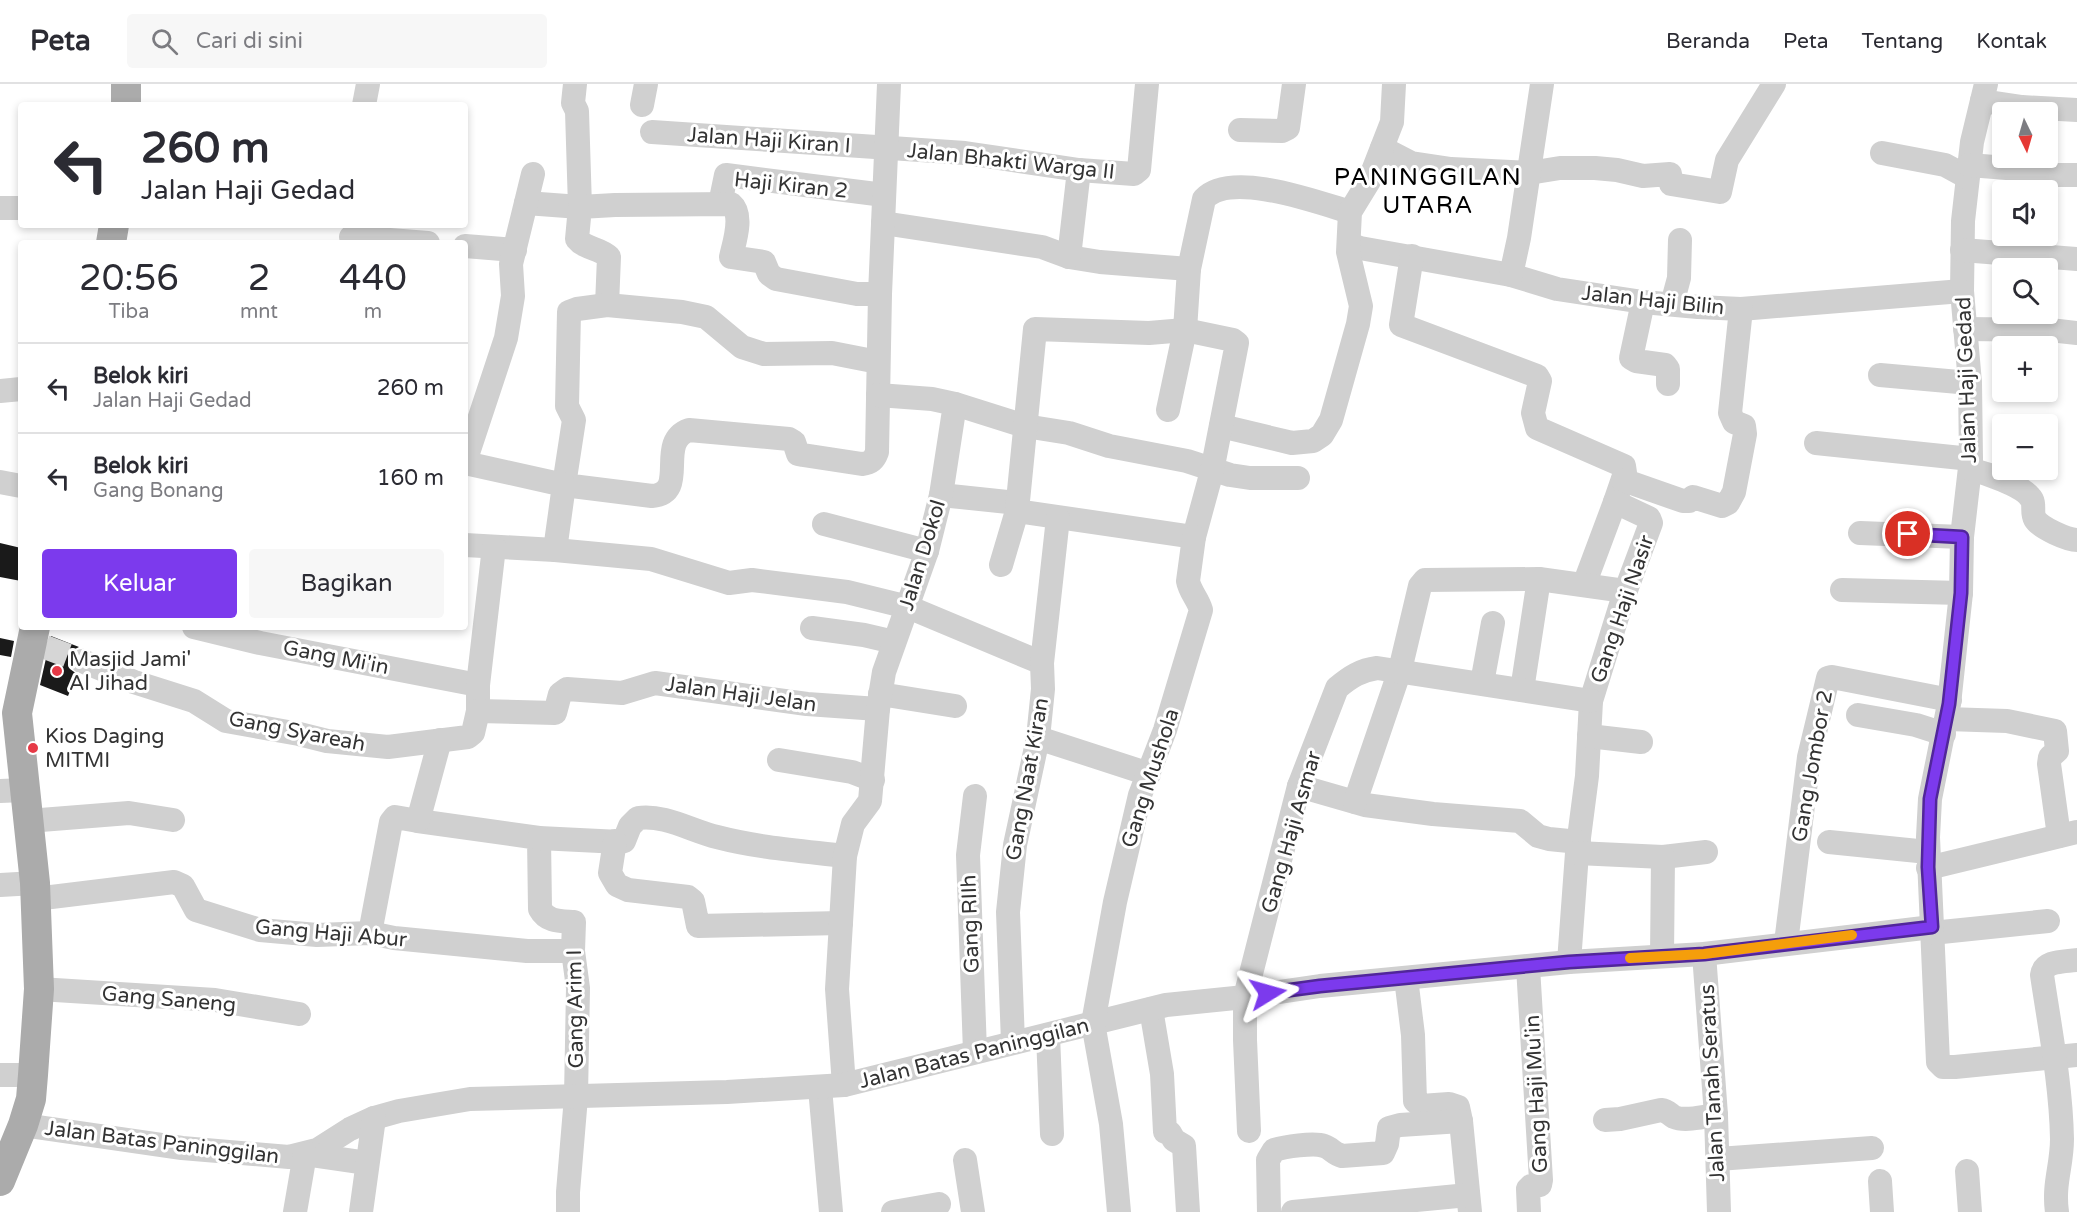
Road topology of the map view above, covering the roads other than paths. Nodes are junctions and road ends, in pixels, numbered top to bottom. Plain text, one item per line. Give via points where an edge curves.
1 (126, 84) edge
2 (369, 84) edge
3 (575, 84) edge
4 (889, 84) edge
5 (1147, 84) edge
6 (1294, 84) edge
7 (1394, 84) edge
8 (1542, 84) edge
9 (1774, 84) edge
10 (1984, 92) edge
11 (126, 102) edge
12 (365, 102) edge
13 (2077, 110) edge
14 (1240, 130) dead end
15 (652, 132) dead end
16 (886, 148) junction
17 (1382, 148) junction
18 (1882, 153) dead end
19 (1079, 170) junction
20 (1968, 171) junction
21 (1529, 173) junction
22 (533, 174) dead end
23 (2077, 175) edge
24 (884, 195) junction
25 (526, 203) junction
26 (720, 204) junction
27 (580, 207) junction
28 (0, 208) edge
29 (18, 208) edge
30 (1350, 212) junction
31 (883, 223) junction
32 (351, 235) edge
33 (399, 240) edge
34 (1680, 240) dead end
35 (1349, 244) junction
36 (468, 246) edge
37 (515, 250) junction
38 (1962, 250) junction
39 (1412, 256) junction
40 (1069, 257) junction
41 (2077, 259) edge
42 (1189, 268) junction
43 (1511, 274) junction
44 (1962, 291) junction
45 (880, 294) junction
46 (1643, 302) junction
47 (1672, 304) junction
48 (607, 305) junction
49 (1741, 309) junction
50 (1965, 329) junction
51 (1185, 330) junction
52 (2077, 333) edge
53 (878, 362) junction
54 (1880, 375) dead end
55 (1970, 382) junction
56 (1668, 384) dead end
57 (18, 389) edge
58 (0, 391) edge
59 (878, 394) junction
60 (955, 404) junction
61 (1168, 410) dead end
62 (1025, 426) junction
63 (1221, 426) junction
64 (1816, 444) dead end
65 (468, 453) edge
66 (468, 463) edge
67 (1971, 464) junction
68 (0, 468) edge
69 (18, 471) edge
70 (1212, 471) junction
71 (1298, 478) dead end
72 (1623, 480) junction
73 (0, 482) edge
74 (18, 485) edge
75 (564, 485) junction
76 (941, 495) junction
77 (1615, 502) junction
78 (1017, 507) junction
79 (1058, 518) junction
80 (824, 524) dead end
81 (1860, 533) dead end
82 (1194, 537) junction
83 (1962, 537) junction
84 (2077, 540) edge
85 (468, 545) edge
86 (494, 547) junction
87 (555, 550) junction
88 (927, 551) junction
89 (1000, 565) dead end
90 (1539, 579) junction
91 (1584, 585) junction
92 (1842, 590) dead end
93 (1625, 591) junction
94 (1961, 593) junction
95 (908, 607) junction
96 (1493, 623) dead end
97 (812, 628) dead end
98 (206, 630) edge
99 (37, 638) edge
100 (894, 642) junction
101 (82, 661) tunnel mouth
102 (1042, 663) junction
103 (1400, 670) junction
104 (1482, 683) junction
105 (478, 685) junction
106 (1522, 690) junction
107 (1591, 701) junction
108 (879, 702) junction
109 (955, 706) dead end
110 (478, 711) junction
111 (1858, 715) dead end
112 (1947, 718) junction
113 (1589, 736) junction
114 (1038, 738) junction
115 (440, 740) junction
116 (1641, 742) dead end
117 (779, 760) dead end
118 (1149, 774) junction
119 (873, 780) junction
120 (1299, 786) junction
121 (12, 790) edge
122 (975, 796) dead end
123 (1355, 802) junction
124 (172, 820) dead end
125 (28, 821) junction
126 (418, 821) junction
127 (2068, 834) edge
128 (539, 838) junction
129 (615, 842) junction
130 (1829, 842) dead end
131 (1578, 848) junction
132 (1706, 852) dead end
133 (845, 856) junction
134 (1664, 857) junction
135 (1928, 860) junction
136 (0, 885) edge
137 (35, 891) junction
138 (2048, 921) dead end
139 (841, 923) junction
140 (1932, 930) junction
141 (370, 933) junction
142 (1786, 943) junction
143 (573, 951) junction
144 (1704, 954) junction
145 (1662, 956) junction
146 (2077, 960) edge
147 (1569, 962) junction
148 (1528, 967) junction
149 (1406, 978) junction
150 (39, 989) junction
151 (1245, 997) junction
152 (1151, 1009) junction
153 (299, 1014) dead end
154 (1093, 1023) junction
155 (1048, 1035) junction
156 (1013, 1042) junction
157 (975, 1052) junction
158 (2065, 1056) edge
159 (0, 1075) edge
160 (33, 1075) junction
161 (832, 1086) junction
162 (576, 1097) junction
163 (1716, 1115) junction
164 (374, 1118) junction
165 (1605, 1120) dead end
166 (1461, 1121) junction
167 (23, 1125) junction
168 (1249, 1131) dead end
169 (1052, 1134) dead end
170 (1872, 1148) dead end
171 (305, 1154) junction
172 (965, 1160) dead end
173 (1718, 1160) junction
174 (367, 1163) junction
175 (1967, 1171) dead end
176 (0, 1181) edge
177 (1880, 1181) dead end
178 (1469, 1203) edge
179 (939, 1204) dead end
180 (1379, 1208) edge
181 (295, 1212) edge
182 (361, 1212) edge
183 (568, 1212) edge
184 (831, 1212) edge
185 (893, 1212) edge
186 (973, 1212) edge
187 (1119, 1212) edge
188 (1188, 1212) edge
189 (1269, 1212) edge
190 (1293, 1212) edge
191 (1529, 1212) edge
192 (1719, 1212) edge
193 (1882, 1212) edge
194 (1970, 1212) edge
195 (2057, 1212) edge

1 - 11 main road
2 - 12 street
3 - 27 street
4 - 16 street
5 - 19 street, Jalan Bhakti Warga II via 1136,174
6 - 14 street via 1288,128
7 - 17 street via 1392,122
8 - 21 street
9 - 21 street via 1727,160 1720,192 1671,184 1670,174 1643,176 1594,168
10 - 13 street via 2022,107
10 - 20 street, Jalan Haji Gedad
15 - 16 street, Jalan Haji Kiran I
16 - 19 street, Jalan Bhakti Warga II via 965,153
16 - 24 street
17 - 21 street via 1411,163
17 - 30 street via 1369,181
18 - 20 street
19 - 40 street
20 - 23 street via 2007,168
20 - 38 street, Jalan Haji Gedad
21 - 43 street
22 - 25 street
24 - 26 street, Haji Kiran 2 via 726,176
24 - 31 street
25 - 27 street
25 - 37 street
26 - 27 street
26 - 45 street via 731,204 737,211 731,258 764,262 776,279 857,294
27 - 48 street via 577,239 609,257
28 - 29 street
30 - 35 street
30 - 42 street via 1288,193 1220,188 1204,199
31 - 40 street via 1042,247
31 - 45 street
32 - 33 street
34 - 47 street via 1679,278
35 - 39 street, Jalan Haji Bilin
35 - 63 street via 1348,258 1361,306 1336,404 1322,435 1313,441 1292,443
36 - 37 street
37 - 65 street via 506,338
38 - 41 street
38 - 44 street, Jalan Haji Gedad
39 - 43 street, Jalan Haji Bilin
39 - 72 street via 1401,325 1537,376 1540,381 1533,413 1537,428 1624,466
40 - 42 street
42 - 51 street
43 - 46 street, Jalan Haji Bilin via 1557,289
44 - 49 street, Jalan Haji Bilin
44 - 50 street, Jalan Haji Gedad
45 - 53 street
46 - 47 street, Jalan Haji Bilin
46 - 56 street via 1631,358 1665,365
47 - 49 street, Jalan Haji Bilin
48 - 53 street via 706,317 742,348 764,354 832,353
48 - 75 street via 569,312 567,406 574,420
49 - 72 street via 1731,413 1734,422 1744,426 1745,434 1734,492 1728,503 1722,506 1693,497 1683,501
50 - 52 street
50 - 55 street, Jalan Haji Gedad
51 - 61 street
51 - 62 street via 1149,333 1035,329
51 - 63 street, Gang Mushola via 1237,344
53 - 59 street
54 - 55 street
55 - 67 street, Jalan Haji Gedad
57 - 58 street
59 - 60 street
59 - 75 street via 877,452 869,463 798,454 789,439 689,430 682,432 675,442 670,484 662,496
60 - 62 street
60 - 76 street, Jalan Dokol
62 - 70 street via 1187,461
62 - 78 street
63 - 70 street, Gang Mushola
64 - 67 street
66 - 75 street
67 - 83 street, Jalan Haji Gedad
67 - 84 street via 2028,494 2038,523 2064,538
68 - 69 street
70 - 71 street via 1250,478
70 - 82 street, Gang Mushola
72 - 77 street
73 - 74 street
75 - 87 street
76 - 78 street
76 - 88 street, Jalan Dokol
77 - 91 street
77 - 93 street, Gang Haji Nasir via 1649,518 1651,523
78 - 79 street
78 - 89 street
79 - 82 street
79 - 102 street, Gang Naat Kiran
80 - 88 street
81 - 83 street
82 - 118 street, Gang Mushola via 1188,581 1201,610
83 - 94 street, Jalan Haji Gedad
85 - 86 street
86 - 87 street
86 - 105 street, Gang Syareah
87 - 95 street via 651,559 729,583 752,580 788,584 847,592
88 - 95 street, Jalan Dokol
90 - 91 street
90 - 103 street via 1425,580 1420,586
90 - 106 street
91 - 93 street
92 - 94 street
93 - 107 street, Gang Haji Nasir
94 - 112 street, Jalan Haji Gedad
95 - 100 street, Jalan Dokol
95 - 102 street
96 - 104 street
97 - 100 street
98 - 105 street, Gang Mi'in
99 - 121 main road via 17,713
100 - 108 street, Jalan Dokol
101 - 115 street, Gang Syareah via 194,701 226,721 327,741 388,747
102 - 114 street, Gang Naat Kiran
103 - 104 street, Gang Haji Asmar
103 - 120 street, Gang Haji Asmar via 1364,670 1337,688
103 - 123 street
104 - 106 street, Gang Haji Asmar
105 - 110 street, Gang Syareah
106 - 107 street, Gang Haji Asmar
107 - 113 street, Gang Haji Nasir
108 - 109 street
108 - 110 street, Jalan Haji Jelan via 807,704 655,683 622,693 567,689 560,694 555,713
108 - 119 street, Jalan Dokol
110 - 115 street, Gang Syareah via 471,735
111 - 112 street via 1916,725
112 - 127 street via 2007,721 2055,731 2057,751 2049,764
112 - 135 street, Jalan Haji Gedad via 1930,799
112 - 142 street, Gang Jombor 2 via 1828,678 1809,757
113 - 116 street
113 - 131 street, Gang Haji Nasir
114 - 118 street
114 - 156 street, Gang Naat Kiran via 1019,822 1008,903
115 - 126 street
117 - 119 street via 852,772
118 - 154 street, Gang Mushola via 1119,880
119 - 133 street, Jalan Dokol via 870,801 853,824
120 - 123 street
120 - 151 street, Gang Haji Asmar
121 - 125 main road
122 - 157 street, Gang RIIh via 968,855
123 - 131 street via 1520,821 1538,836
124 - 125 street via 129,813
125 - 137 main road
126 - 128 street
126 - 141 street via 395,817 391,822
127 - 135 street
128 - 129 street
128 - 143 street, Gang Arim I via 540,909 546,917 574,922
129 - 133 street via 624,841 638,818 654,818 718,838
129 - 139 street via 610,873 617,885 628,890 688,897 693,901 698,926
130 - 135 street
131 - 134 street
131 - 147 street, Gang Haji Nasir
132 - 134 street
133 - 139 street, Jalan Dokol
134 - 145 street
135 - 140 street, Jalan Haji Gedad
136 - 137 street, Gang Haji Abur
137 - 141 street, Gang Haji Abur via 174,882 183,886 196,910 260,930 316,935
137 - 150 main road
138 - 140 street, Jalan Batas Paninggilan
139 - 161 street, Jalan Dokol
140 - 142 street, Jalan Batas Paninggilan
140 - 158 street, Jalan Haji Gedad via 1940,1065 1955,1067
141 - 143 street, Gang Haji Abur via 527,951
142 - 144 street, Jalan Batas Paninggilan
143 - 162 street, Gang Arim I via 578,988
144 - 145 street, Jalan Batas Paninggilan
144 - 163 street, Jalan Tanah Seratus
145 - 147 street, Jalan Batas Paninggilan
146 - 158 street via 2048,964 2042,975
147 - 148 street, Jalan Batas Paninggilan
148 - 149 street, Jalan Batas Paninggilan
148 - 191 street, Gang Haji Mu'in via 1542,1180 1528,1189
149 - 151 street, Jalan Batas Paninggilan
149 - 166 street via 1415,1101 1421,1106 1455,1105
150 - 153 street, Gang Saneng via 215,1000
150 - 160 main road
151 - 152 street, Jalan Batas Paninggilan
151 - 168 street, Gang Haji Asmar
152 - 154 street, Jalan Batas Paninggilan
152 - 188 street via 1162,1074 1165,1132 1184,1146
154 - 155 street, Jalan Batas Paninggilan
154 - 187 street via 1112,1124
155 - 156 street, Jalan Batas Paninggilan
155 - 169 street
156 - 157 street, Jalan Batas Paninggilan
157 - 161 street, Jalan Batas Paninggilan
158 - 195 street
159 - 160 street
160 - 167 main road
161 - 162 street, Jalan Batas Paninggilan
161 - 184 street, Jalan Dokol
162 - 164 street, Jalan Batas Paninggilan via 470,1099
162 - 183 street, Gang Arim I
163 - 165 street via 1682,1119 1661,1110
163 - 173 street, Jalan Tanah Seratus
164 - 171 street, Jalan Batas Paninggilan
164 - 174 street
166 - 178 street
166 - 189 street via 1389,1128 1383,1153 1342,1156 1318,1145 1274,1150 1268,1160
167 - 171 street, Jalan Batas Paninggilan via 182,1149 289,1157
167 - 176 main road
170 - 173 street
171 - 174 street
171 - 181 street
172 - 186 street
173 - 192 street, Jalan Tanah Seratus
174 - 182 street
175 - 194 street
177 - 193 street
178 - 180 street
179 - 185 street
180 - 190 street

